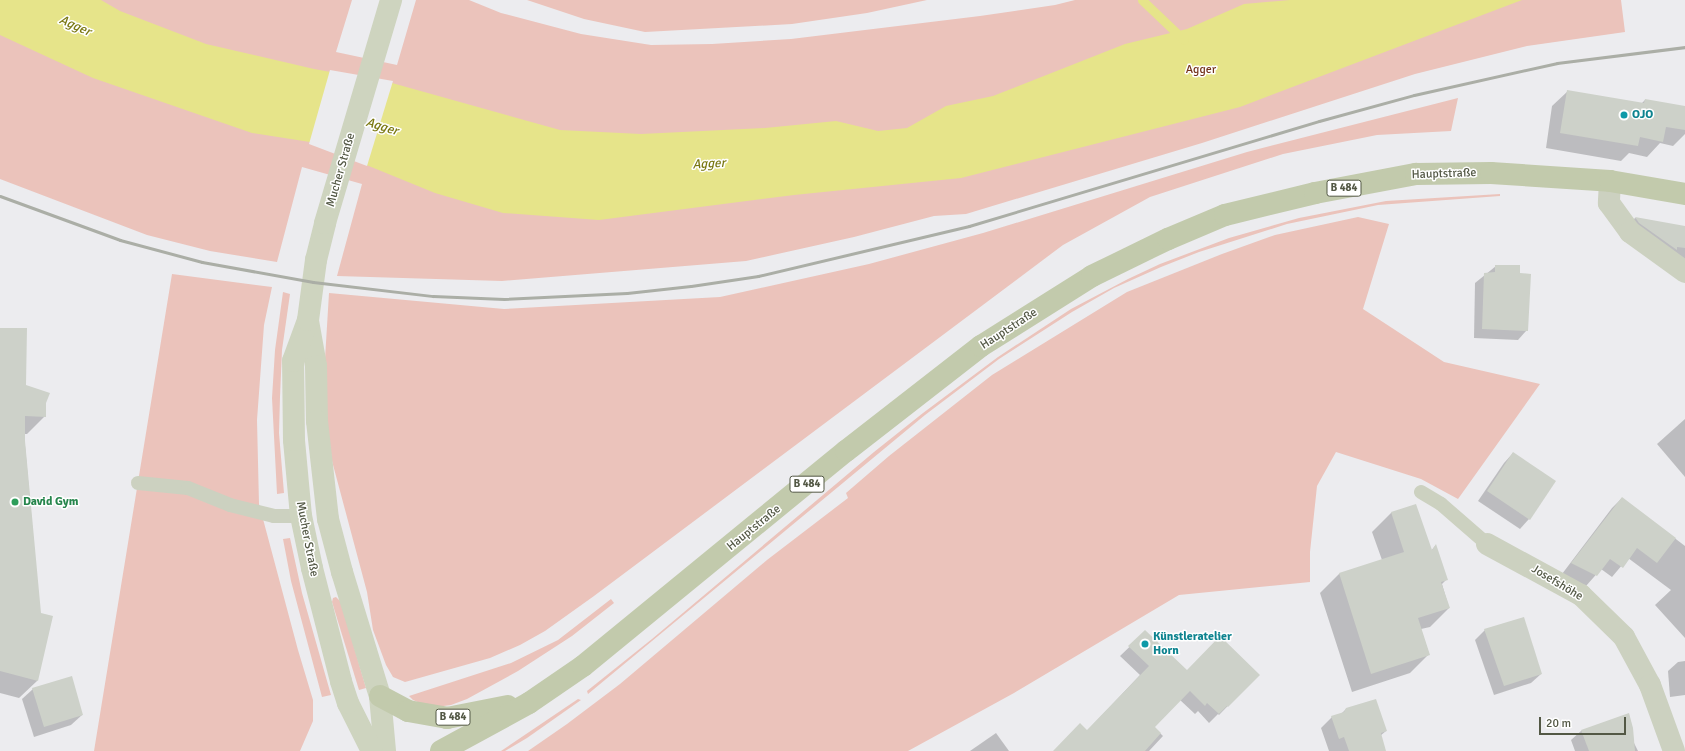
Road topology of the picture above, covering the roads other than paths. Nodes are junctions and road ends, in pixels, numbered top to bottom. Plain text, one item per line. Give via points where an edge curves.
1 (389, 5) edge
2 (1610, 181) junction
3 (1685, 194) edge
4 (1685, 272) edge
5 (308, 320) junction
6 (138, 483) dead end
7 (1421, 492) dead end
8 (300, 516) junction
9 (1487, 544) joint
10 (380, 696) junction
11 (529, 702) junction
12 (372, 751) edge
13 (385, 751) edge
14 (441, 751) edge
15 (1674, 751) edge

1 - 5 main road, Mucher Straße via 325,223 316,260
2 - 3 main road, Hauptstraße / B 484
2 - 4 street via 1609,203 1630,232
2 - 11 main road, Hauptstraße / B 484 via 1491,173 1416,174 1315,193 1225,215 1168,239 1092,276 981,346 846,451 588,662
5 - 8 main road, Mucher Straße via 293,361 294,440
5 - 10 main road, Mucher Straße via 316,366 316,421 328,520
6 - 8 lane via 188,488 230,505 274,516
7 - 9 lane, Josefshöhe via 1441,504
8 - 12 main road, Mucher Straße via 341,681 348,703
9 - 15 street, Josefshöhe via 1581,595 1624,636 1650,685
10 - 11 main road, B 484 via 408,711 446,718
10 - 13 main road, Mucher Straße
11 - 14 main road, Hauptstraße / B 484

